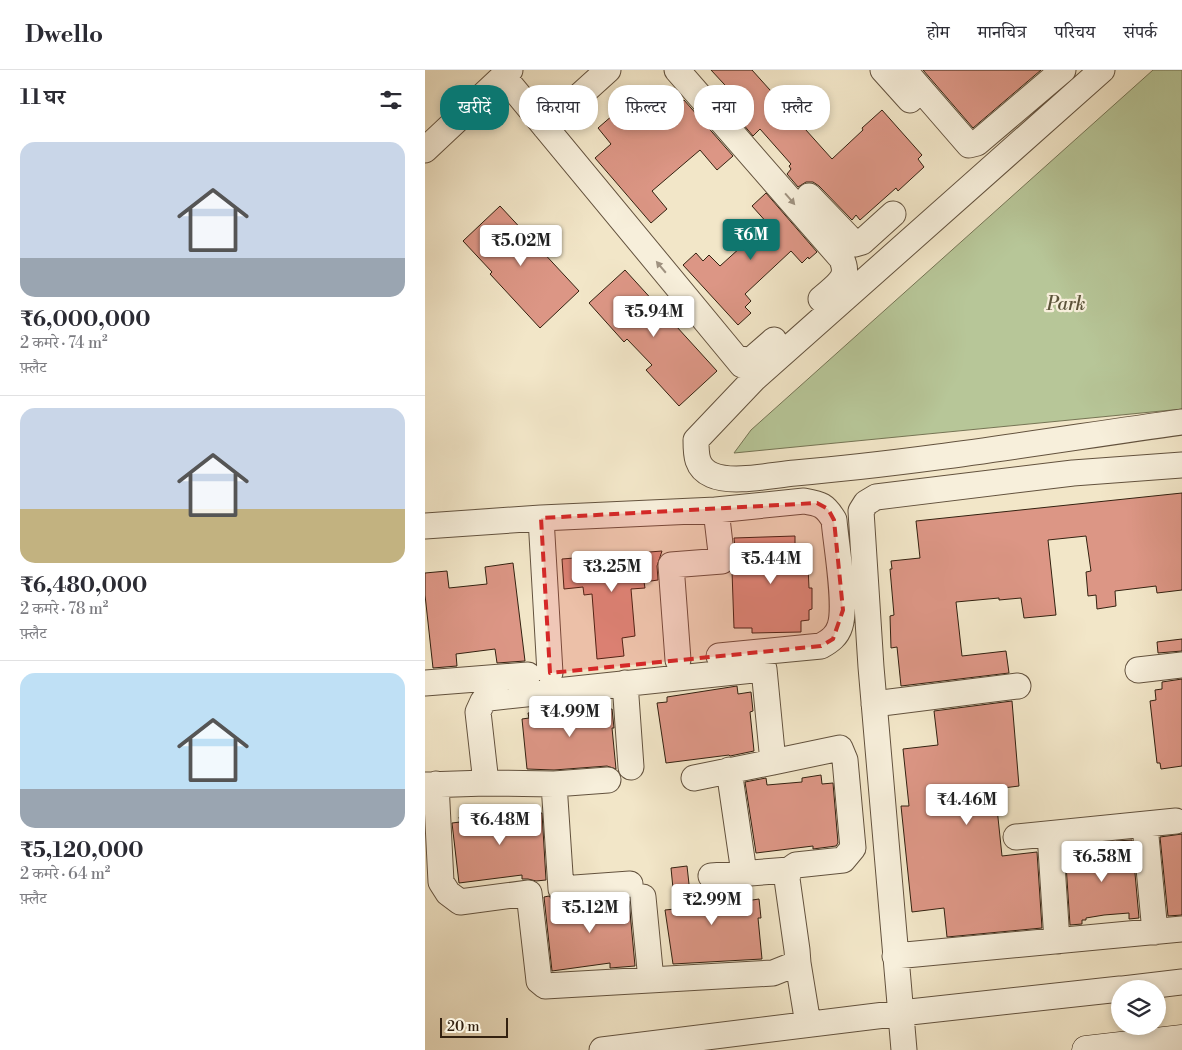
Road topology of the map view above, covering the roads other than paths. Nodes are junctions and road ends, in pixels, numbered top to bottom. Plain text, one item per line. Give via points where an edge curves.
1 (608, 70) edge
2 (677, 70) edge
3 (695, 70) edge
4 (883, 70) edge
5 (904, 70) edge
6 (1063, 70) edge
7 (1099, 71) edge
8 (506, 73) edge
9 (591, 85) edge
10 (519, 91) edge
11 (547, 130) edge
12 (425, 150) edge
13 (981, 178) junction
14 (893, 214) dead end
15 (1182, 422) edge
16 (1182, 465) edge
17 (715, 510) junction
18 (541, 518) junction
19 (425, 526) edge
20 (677, 660) junction
21 (1182, 665) edge
22 (1138, 670) dead end
23 (550, 673) junction
24 (425, 683) edge
25 (625, 683) junction
26 (1018, 686) dead end
27 (874, 704) junction
28 (773, 762) junction
29 (631, 767) dead end
30 (729, 770) junction
31 (694, 778) dead end
32 (607, 780) dead end
33 (487, 783) junction
34 (431, 784) edge
35 (554, 784) junction
36 (1176, 821) dead end
37 (1145, 826) junction
38 (1050, 834) junction
39 (1016, 838) dead end
40 (789, 870) junction
41 (744, 873) junction
42 (711, 876) dead end
43 (561, 889) junction
44 (529, 893) junction
45 (1182, 929) edge
46 (1155, 932) junction
47 (1057, 941) junction
48 (895, 956) junction
49 (798, 963) junction
50 (651, 980) junction
51 (1182, 982) edge
52 (1166, 984) edge
53 (1111, 990) edge
54 (901, 1013) junction
55 (808, 1024) junction
56 (1182, 1039) edge
57 (602, 1050) edge
58 (904, 1050) edge
59 (1086, 1050) edge

1 - 9 street
2 -> 11 street via 847,267 841,281 755,358 740,362
3 - 14 street via 855,244 862,242
4 - 13 street
5 - 6 street via 969,145 977,143
7 - 13 street
8 - 10 street
8 - 12 street
13 - 15 street via 747,386 696,440 696,458 702,469 713,476 734,479 858,468
16 - 27 street via 1073,473 876,497 866,502 861,511
17 - 18 street
17 - 20 street via 722,561 671,565
17 - 20 street via 804,502 828,509 834,520 843,610 840,627 833,639 821,646
18 - 19 street
18 - 23 street
20 - 23 street
21 - 22 street
23 - 24 street
25 - 28 street via 764,669
25 - 29 street
25 - 33 street via 497,696 483,701 478,712
26 - 27 street
27 - 48 street
28 - 30 street
28 - 40 street via 840,748 845,760 853,848 843,860 796,865
30 - 31 street
30 - 41 street
32 - 35 street
33 - 34 street
33 - 35 street
34 - 44 street via 441,882 448,894 460,902
35 - 43 street
36 - 37 street
37 - 38 street
37 - 46 street
38 - 39 street
38 - 47 street
40 - 41 street
40 - 49 street via 787,879
41 - 42 street
43 - 44 street
43 - 50 street via 636,891
44 - 50 street via 537,972 539,981 545,986
45 - 46 street
46 - 47 street
47 - 48 street
48 - 54 street
49 - 50 street via 773,973
49 - 55 street
51 - 52 street
53 - 54 street
54 - 55 street
54 - 58 street
55 - 57 street
56 - 59 main road

